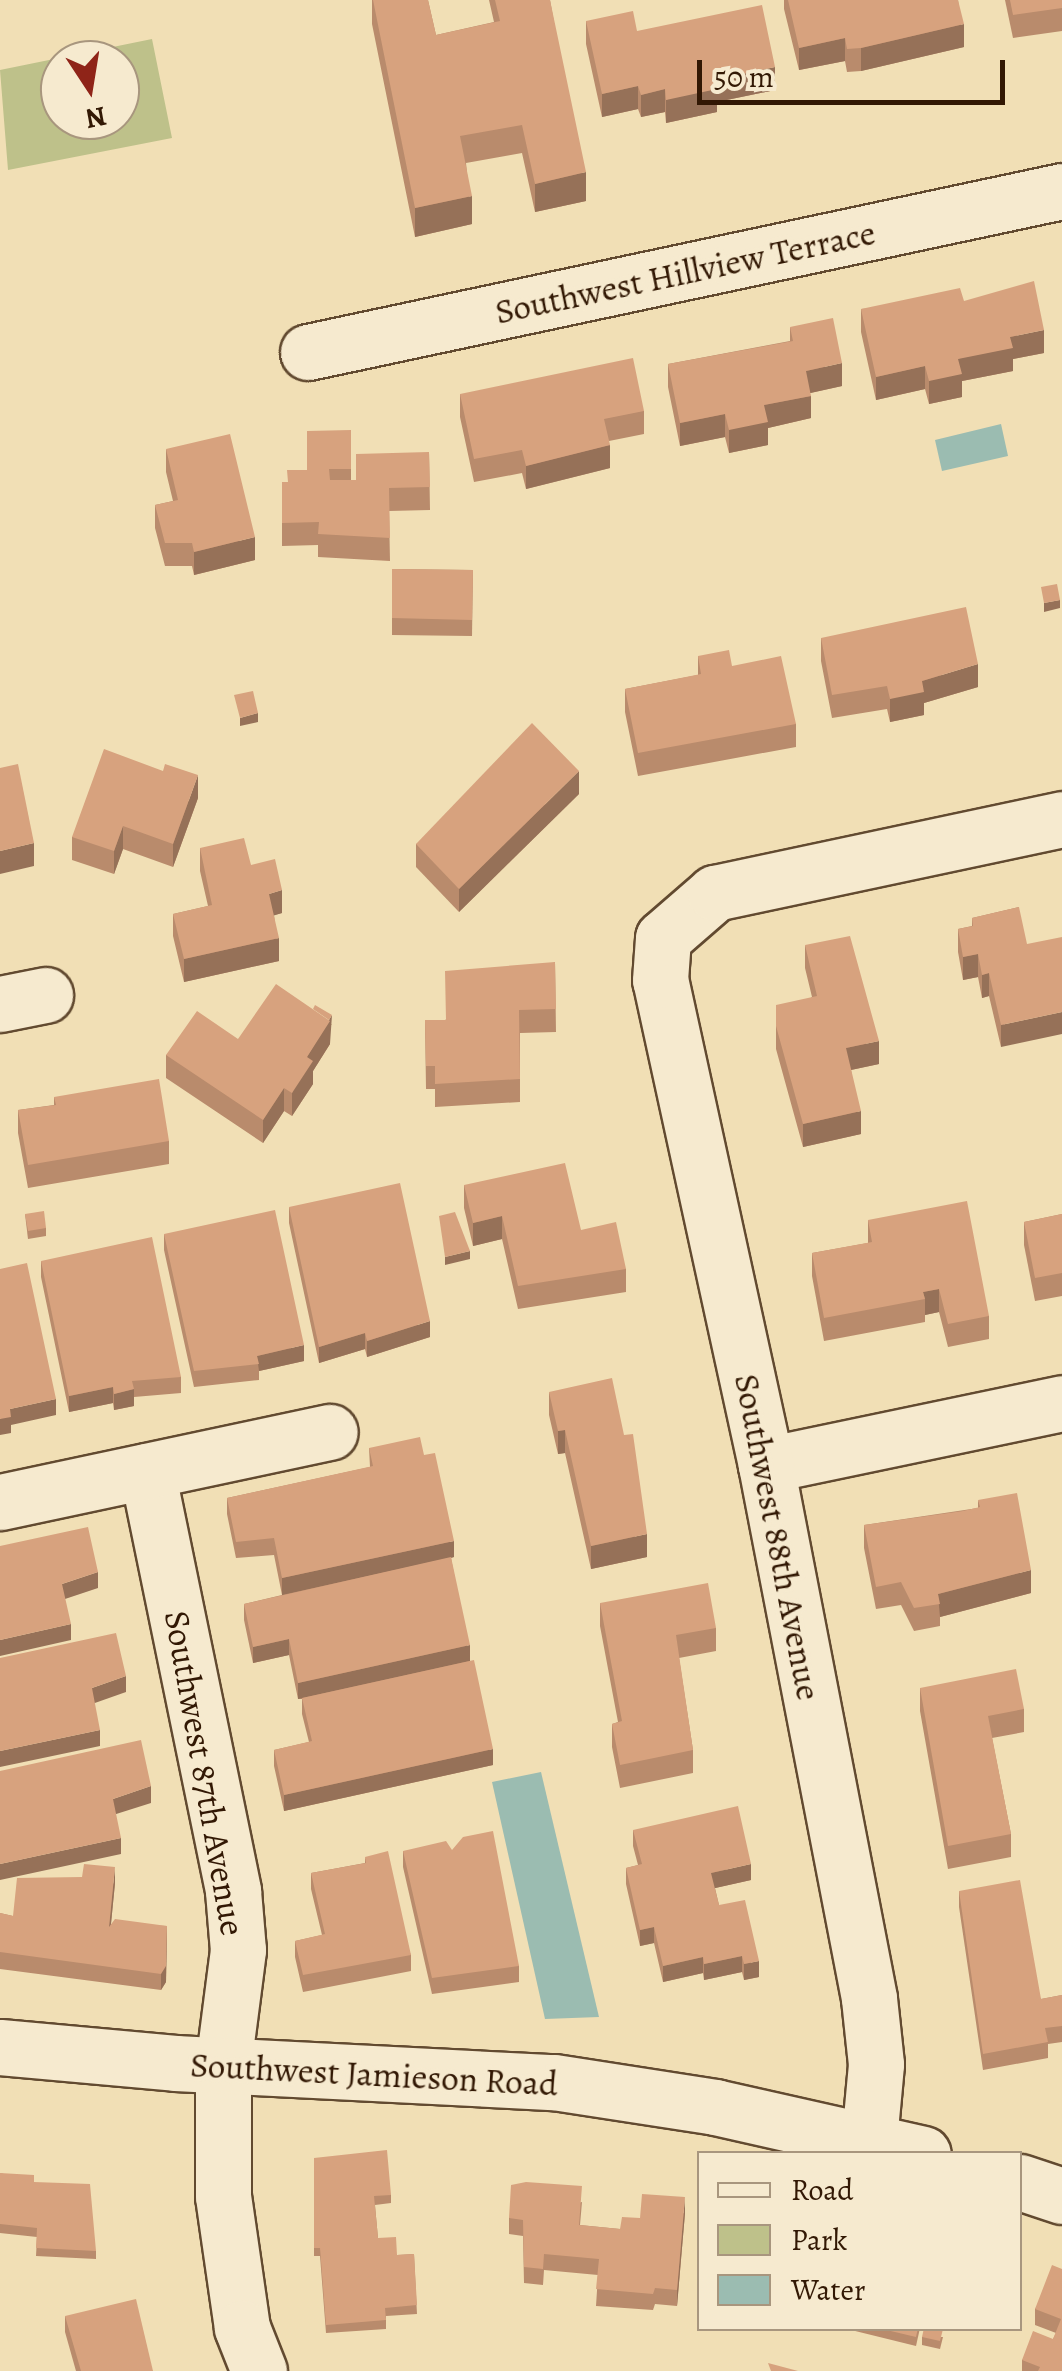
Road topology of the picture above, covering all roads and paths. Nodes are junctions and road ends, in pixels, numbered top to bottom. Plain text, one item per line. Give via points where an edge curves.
1 (1062, 191) edge
2 (308, 352) dead end
3 (1062, 819) edge
4 (1062, 1403) edge
5 (330, 1432) dead end
6 (766, 1465) junction
7 (147, 1471) junction
8 (0, 1502) edge
9 (0, 2047) edge
10 (223, 2066) junction
11 (869, 2140) junction
12 (911, 2151) edge
13 (1022, 2183) edge
14 (1062, 2196) edge
15 (259, 2371) edge

1 - 2 street, Southwest Hillview Terrace
3 - 6 street, Southwest 88th Avenue via 715,893 663,938 660,980
4 - 6 street
5 - 7 street
6 - 11 street, Southwest 88th Avenue via 869,1998 876,2064
7 - 8 street
7 - 10 street, Southwest 87th Avenue via 234,1891 238,1950
9 - 10 street, Southwest Jamieson Road
10 - 11 street, Southwest Jamieson Road via 554,2082
10 - 15 street, Southwest 87th Avenue via 223,2196 242,2328
11 - 12 street, Southwest Jamieson Road
13 - 14 street

